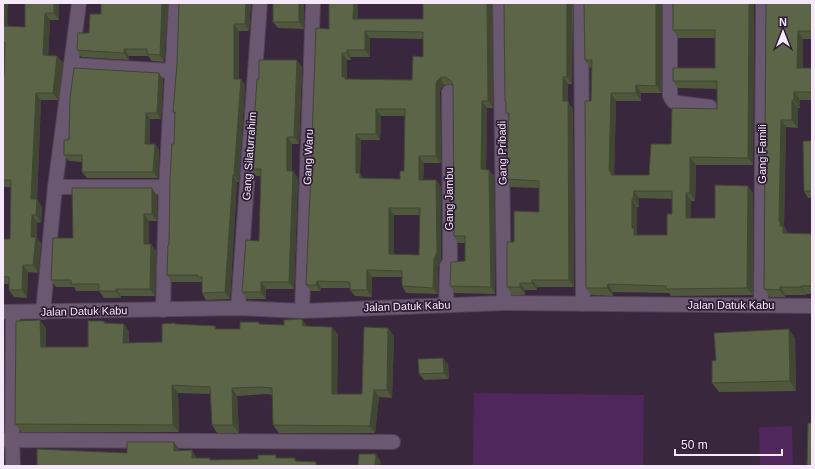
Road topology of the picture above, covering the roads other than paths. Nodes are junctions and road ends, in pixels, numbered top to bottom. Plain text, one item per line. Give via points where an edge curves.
1 (79, 3) edge
2 (176, 3) edge
3 (260, 3) edge
4 (313, 3) edge
5 (500, 3) edge
6 (581, 3) edge
7 (670, 3) edge
8 (763, 3) edge
9 (72, 66) junction
10 (173, 71) junction
11 (449, 92) dead end
12 (710, 107) edge
13 (55, 186) junction
14 (166, 188) junction
15 (504, 303) junction
16 (446, 304) junction
17 (583, 304) junction
18 (761, 306) junction
19 (812, 306) edge
20 (238, 308) junction
21 (163, 310) junction
22 (302, 311) junction
23 (8, 312) edge
24 (43, 312) junction
25 (7, 440) edge
26 (393, 442) dead end
27 (13, 466) edge

1 - 9 street
2 - 10 street
3 - 20 street, Gang Silaturrahim
4 - 22 street, Gang Waru
5 - 15 street, Gang Pribadi
6 - 17 street
7 - 12 street via 670,96 673,102
8 - 18 street, Gang Famili
9 - 10 street
9 - 13 street
10 - 14 street
11 - 16 street, Gang Jambu via 450,261 447,266
13 - 14 street
13 - 24 street
14 - 21 street
15 - 16 street, Jalan Datuk Kabu
15 - 17 street, Jalan Datuk Kabu
16 - 22 street, Jalan Datuk Kabu
17 - 18 street, Jalan Datuk Kabu
18 - 19 street, Jalan Datuk Kabu
20 - 21 street, Jalan Datuk Kabu
20 - 22 street, Jalan Datuk Kabu
21 - 24 street, Jalan Datuk Kabu
23 - 24 street, Jalan Datuk Kabu
23 - 25 street
25 - 26 street
25 - 27 street

